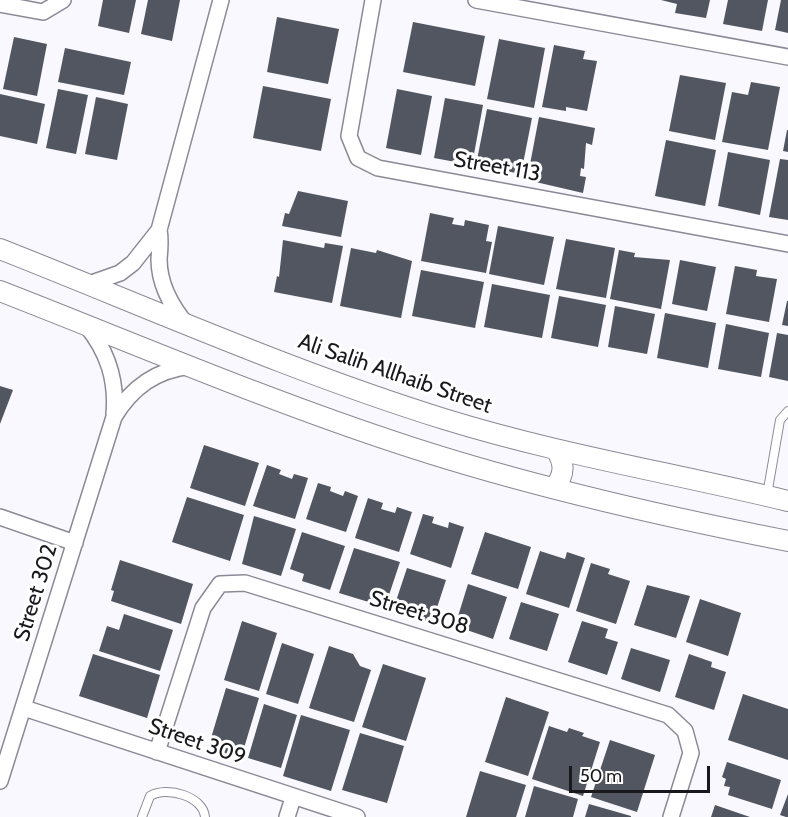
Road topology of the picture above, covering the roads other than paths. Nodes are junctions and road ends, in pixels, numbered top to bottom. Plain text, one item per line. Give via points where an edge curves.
1 (63, 0) edge
2 (221, 0) edge
3 (374, 0) edge
4 (476, 0) edge
5 (0, 4) edge
6 (788, 57) edge
7 (159, 230) junction
8 (788, 244) edge
9 (0, 249) edge
10 (89, 284) junction
11 (0, 291) edge
12 (86, 324) junction
13 (187, 325) junction
14 (191, 366) junction
15 (788, 411) edge
16 (114, 417) junction
17 (556, 450) junction
18 (554, 488) junction
19 (767, 496) junction
20 (788, 501) edge
21 (0, 517) edge
22 (788, 541) edge
23 (75, 543) junction
24 (24, 708) junction
25 (157, 752) junction
26 (0, 781) edge
27 (293, 798) junction
28 (142, 817) edge
29 (205, 817) edge
30 (287, 817) edge
31 (357, 817) edge
32 (671, 817) edge

1 - 5 street via 43,12
2 - 7 street
3 - 8 street, Street 113 via 349,136 358,158 378,168
4 - 6 street
7 - 10 street via 133,263 120,273
7 - 13 street via 164,287
9 - 10 street, Ali Salih Allhaib Street
10 - 13 street, Ali Salih Allhaib Street
11 - 12 street
12 - 14 street
12 - 16 street, Street 302 via 112,372
13 - 17 street, Ali Salih Allhaib Street via 425,412
14 - 16 street, Street 302 via 166,371 144,382
14 - 18 street via 412,448
15 - 19 lane via 780,420
16 - 23 street, Street 302
17 - 18 street via 563,465
17 - 19 street, Ali Salih Allhaib Street
18 - 22 street
19 - 20 street, Ali Salih Allhaib Street
21 - 23 street
23 - 24 street, Street 302
24 - 25 street, Street 309
24 - 26 street, Street 302
25 - 27 street, Street 309
25 - 32 street, Street 308 via 203,608 220,584 245,583 668,715 685,731 690,753
27 - 30 street
27 - 31 street, Street 309
28 - 29 lane via 150,796 165,791 197,801

